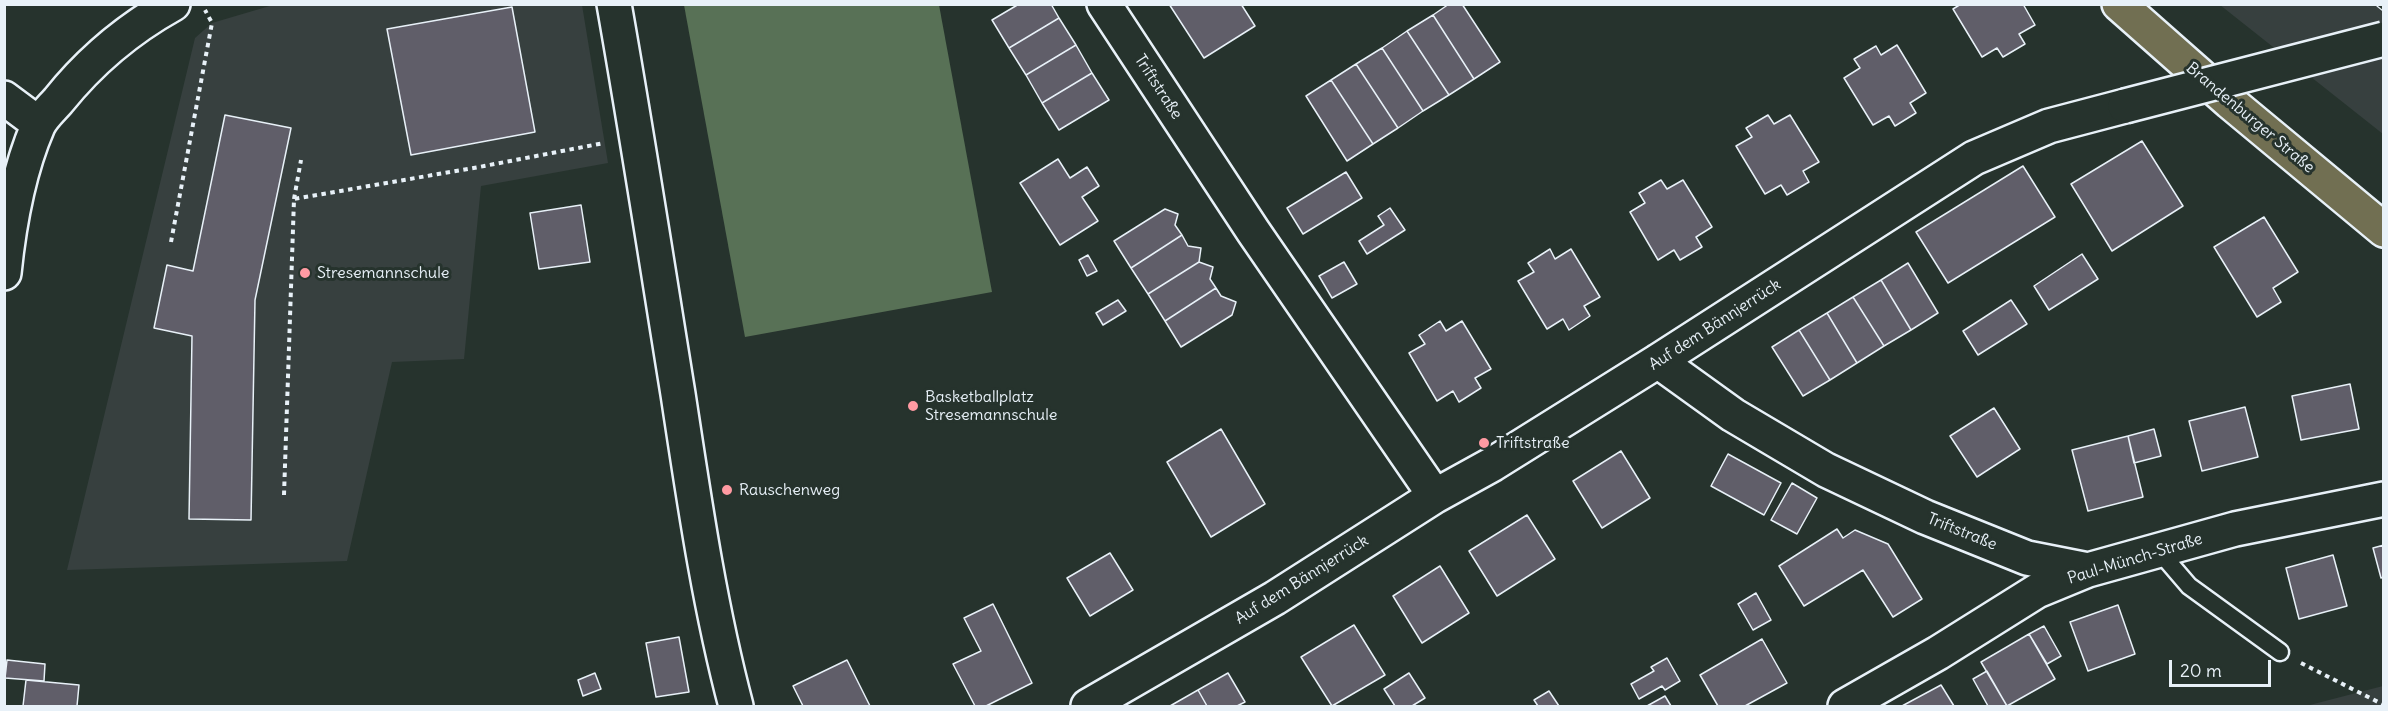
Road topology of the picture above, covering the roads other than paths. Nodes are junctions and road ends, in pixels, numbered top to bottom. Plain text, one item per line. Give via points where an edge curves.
1 (173, 4) edge
2 (614, 4) edge
3 (1104, 4) edge
4 (2119, 4) edge
5 (2384, 39) edge
6 (4, 98) edge
7 (39, 124) junction
8 (2384, 230) edge
9 (4, 273) edge
10 (1658, 361) junction
11 (1435, 496) junction
12 (2384, 499) edge
13 (2159, 551) junction
14 (2088, 570) junction
15 (2280, 652) road end
16 (1108, 702) edge
17 (736, 706) edge
18 (1845, 706) edge

1 - 7 street via 117,40 76,77
2 - 17 street via 687,453 723,655
3 - 11 street, Triftstraße via 1253,231
4 - 8 main road, Brandenburger Straße
5 - 10 street, Auf dem Bännjerrück, bridge via 2049,126 1974,158
6 - 7 street
7 - 9 street via 15,202
10 - 11 street, Auf dem Bännjerrück
10 - 14 street, Triftstraße via 1734,415 1826,470 1925,517 2027,558
11 - 16 street, Auf dem Bännjerrück
12 - 13 street, Paul-Münch-Straße via 2235,529
13 - 14 street, Paul-Münch-Straße
13 - 15 lane via 2189,586
14 - 18 street, Paul-Münch-Straße via 2037,591

